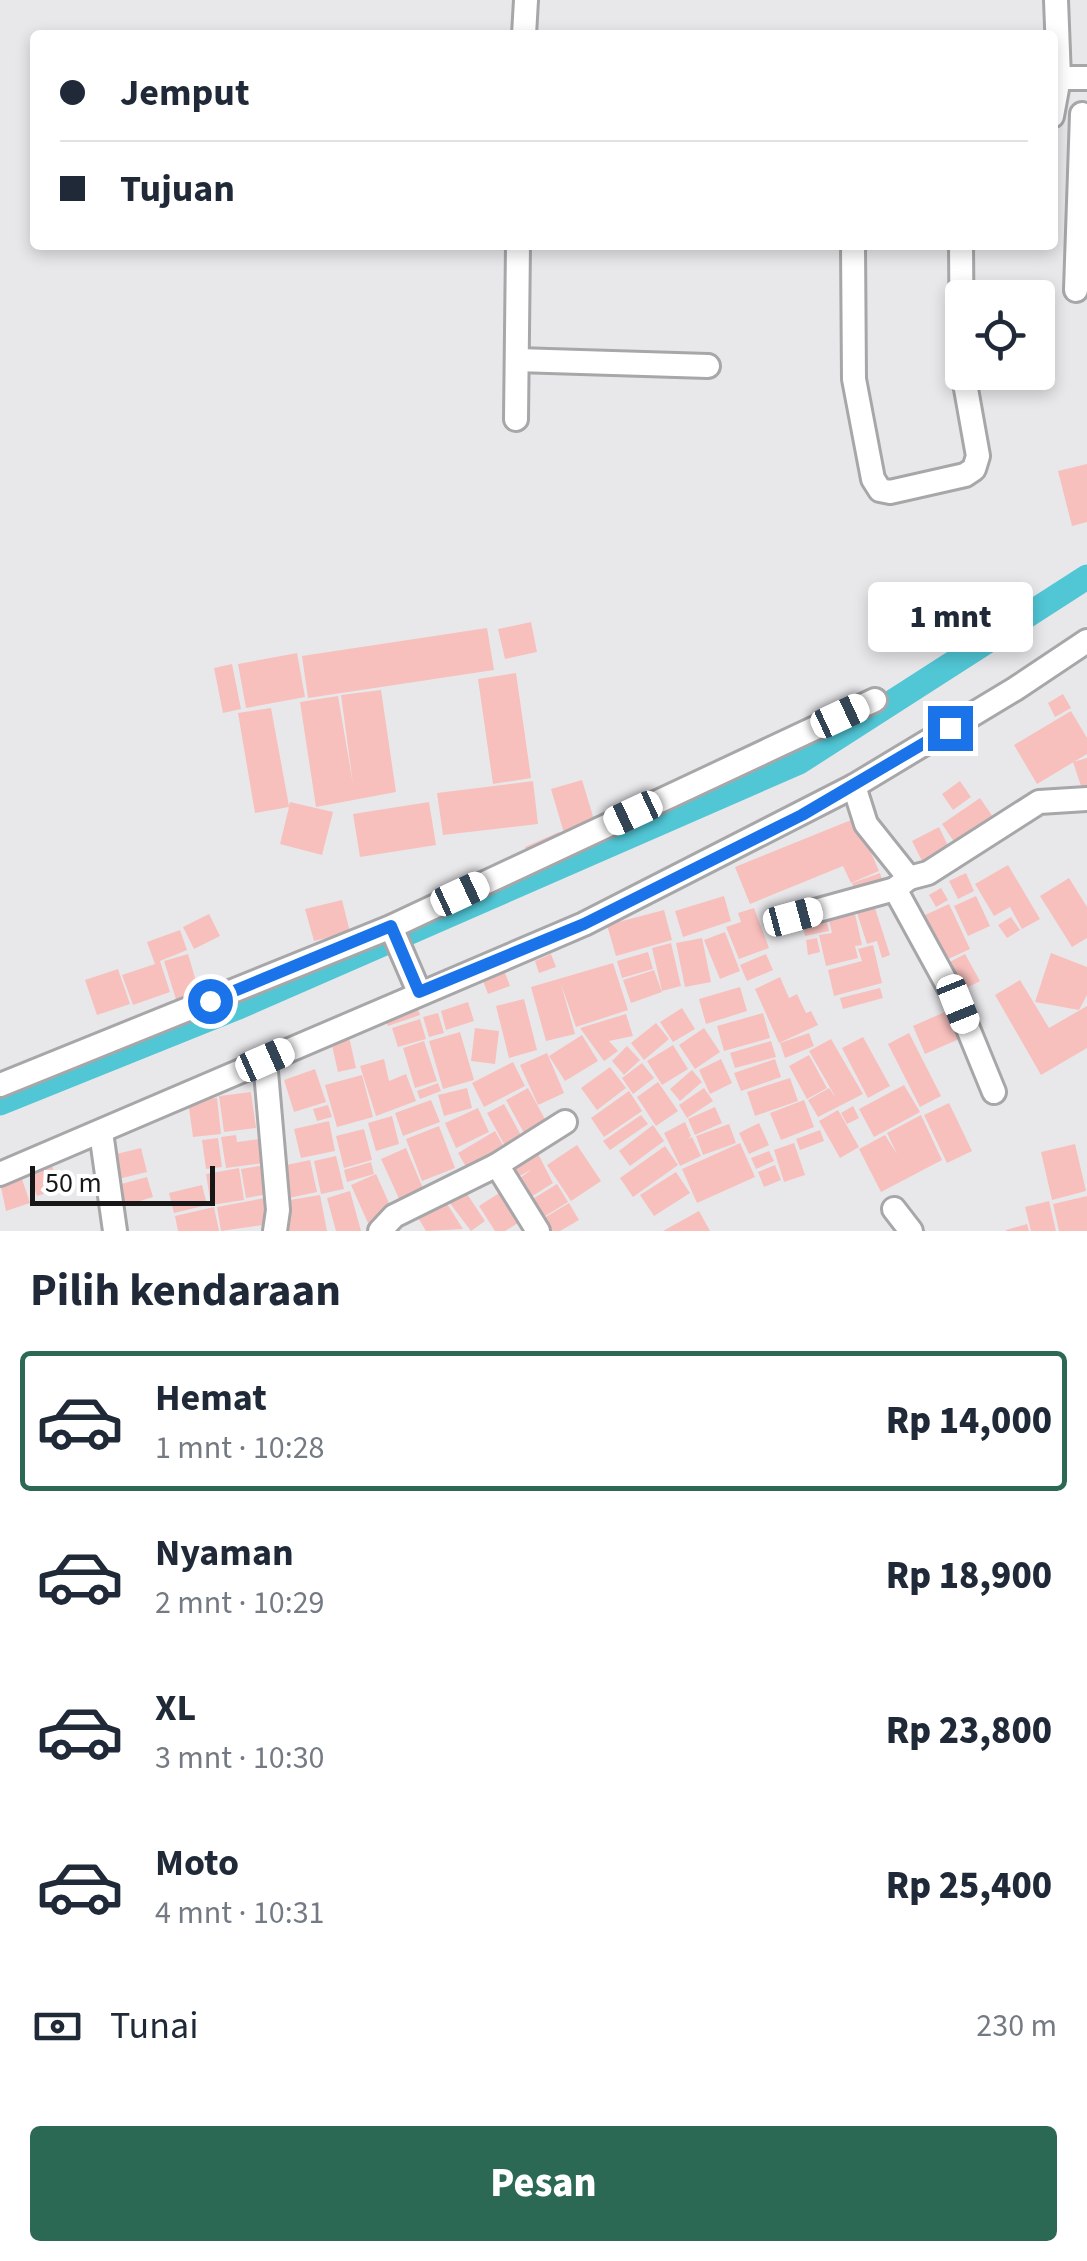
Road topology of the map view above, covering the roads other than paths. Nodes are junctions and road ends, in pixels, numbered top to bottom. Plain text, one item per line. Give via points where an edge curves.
1 (526, 0) edge
2 (1056, 0) edge
3 (524, 30) edge
4 (1057, 30) edge
5 (1058, 52) edge
6 (1059, 78) junction
7 (1087, 78) edge
8 (1058, 86) edge
9 (1084, 114) edge
10 (1058, 116) edge
11 (518, 250) edge
12 (853, 250) edge
13 (961, 250) edge
14 (962, 280) edge
15 (1076, 290) dead end
16 (517, 360) junction
17 (708, 366) dead end
18 (966, 390) edge
19 (516, 419) dead end
20 (1087, 641) edge
21 (874, 700) dead end
22 (854, 786) junction
23 (1087, 799) edge
24 (902, 884) junction
25 (793, 917) dead end
26 (392, 929) junction
27 (416, 986) junction
28 (265, 1060) junction
29 (0, 1085) edge
30 (994, 1092) dead end
31 (565, 1122) dead end
32 (101, 1132) junction
33 (497, 1165) junction
34 (0, 1174) edge
35 (894, 1209) dead end
36 (115, 1231) edge
37 (275, 1231) edge
38 (380, 1231) edge
39 (538, 1231) edge
40 (911, 1231) edge

1 - 3 street
2 - 4 street
5 - 6 street
6 - 7 street
6 - 8 street
9 - 10 street
9 - 15 street
11 - 16 street
12 - 18 street via 854,379 880,490 974,469 978,456
13 - 14 street
16 - 17 street
16 - 19 street
20 - 22 street
21 - 26 street
22 - 24 street via 866,824
22 - 27 street via 584,924
23 - 24 street via 1039,802
24 - 25 street
24 - 30 street
26 - 27 street
26 - 29 street
27 - 28 street
28 - 32 street
28 - 37 street
31 - 33 street
32 - 34 street
32 - 36 street
33 - 38 street via 394,1216
33 - 39 street
35 - 40 street

